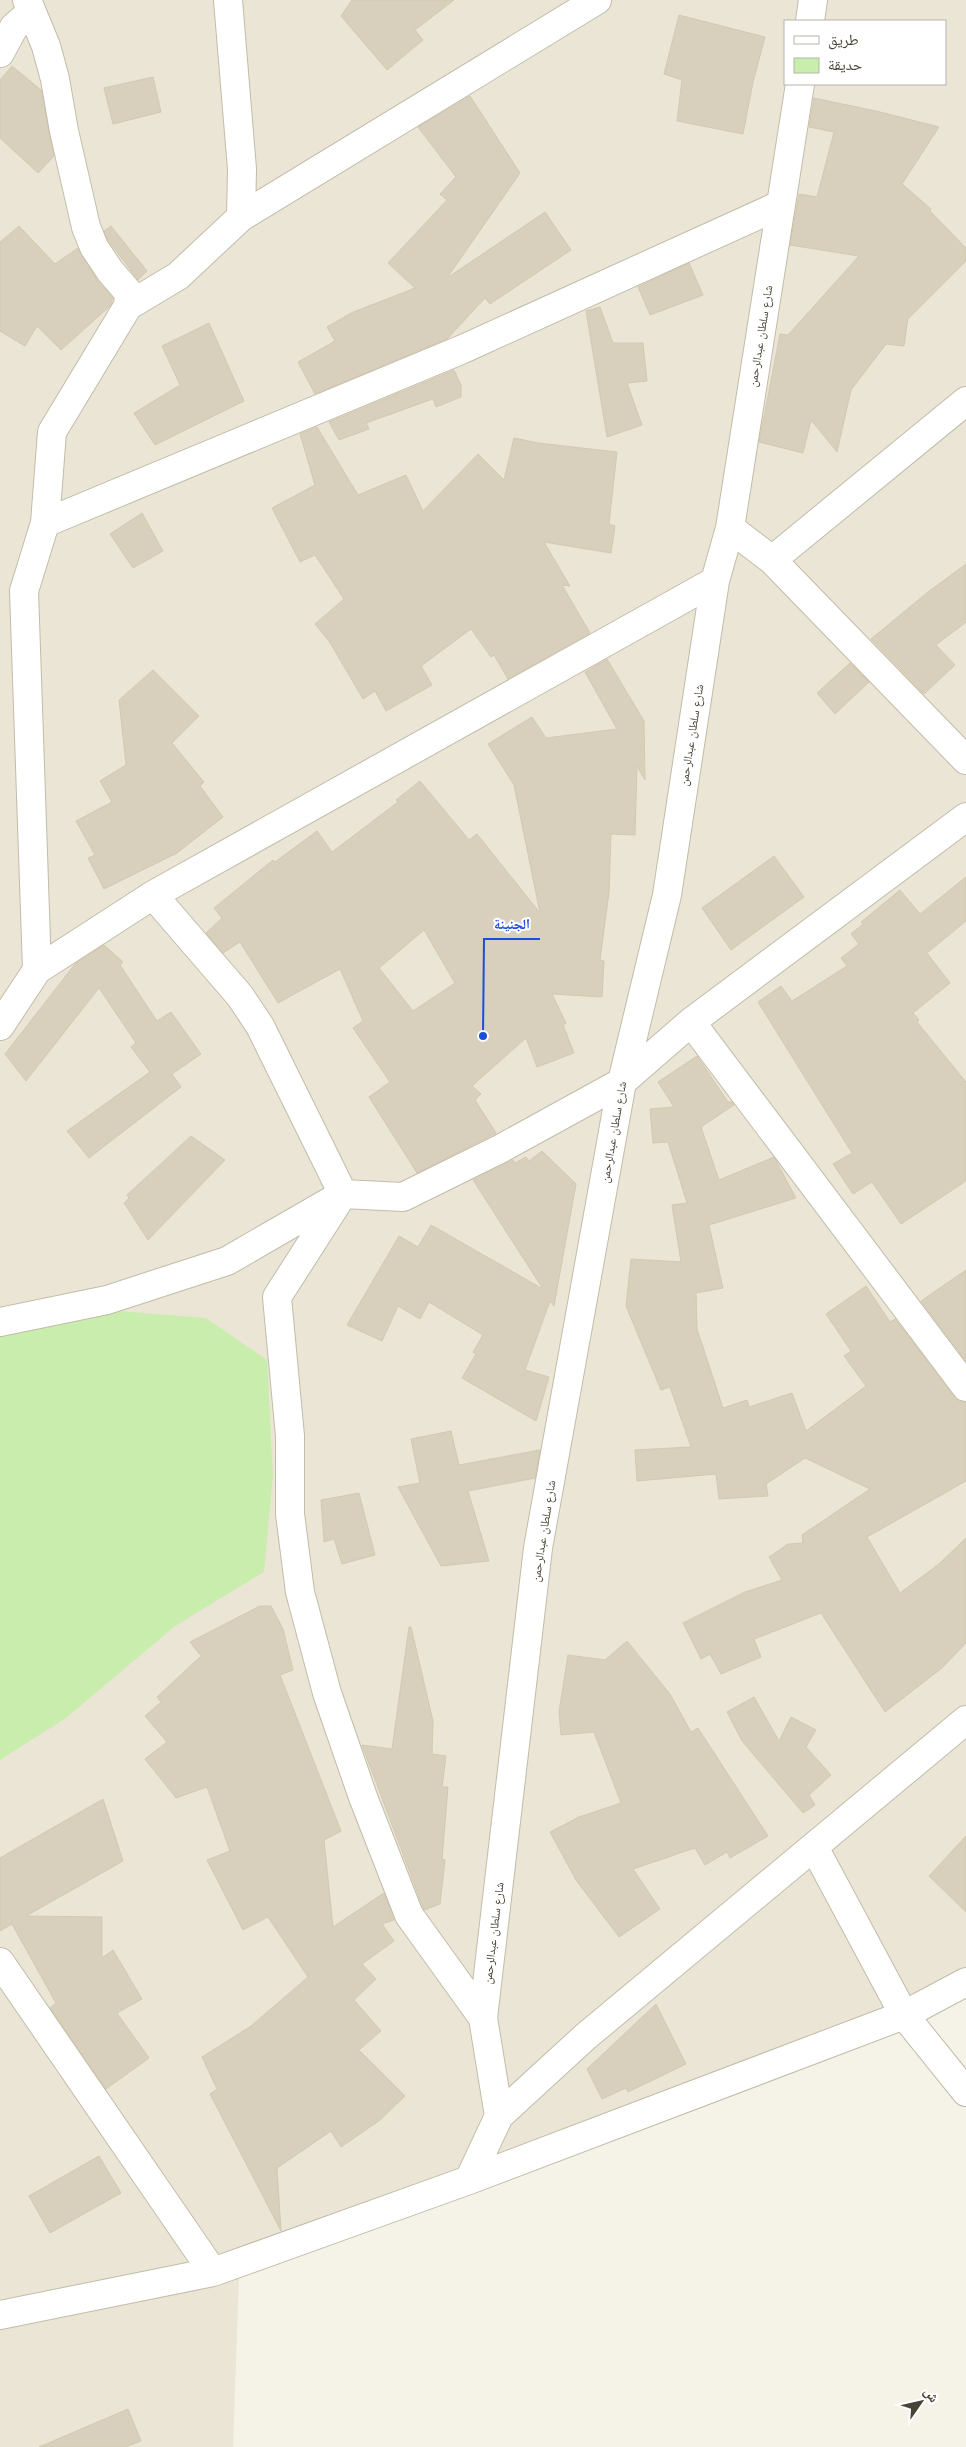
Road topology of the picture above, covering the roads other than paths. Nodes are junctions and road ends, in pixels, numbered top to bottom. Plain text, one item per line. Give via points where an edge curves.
1 (228, 0) edge
2 (597, 0) edge
3 (813, 0) edge
4 (29, 6) edge
5 (810, 20) edge
6 (0, 53) edge
7 (800, 85) edge
8 (780, 205) junction
9 (241, 217) junction
10 (128, 306) junction
11 (966, 401) edge
12 (45, 523) junction
13 (730, 528) junction
14 (772, 560) junction
15 (715, 582) junction
16 (12, 594) edge
17 (966, 760) edge
18 (966, 817) edge
19 (153, 895) junction
20 (37, 970) junction
21 (691, 1022) junction
22 (0, 1026) edge
23 (622, 1082) junction
24 (343, 1194) junction
25 (0, 1322) edge
26 (966, 1387) edge
27 (966, 1720) edge
28 (814, 1847) junction
29 (0, 1962) edge
30 (966, 1982) edge
31 (904, 2016) junction
32 (483, 2018) junction
33 (966, 2092) edge
34 (499, 2116) junction
35 (469, 2180) junction
36 (213, 2272) junction
37 (0, 2315) edge

1 - 9 street via 242,169
2 - 9 street
3 - 5 street
4 - 6 street
4 - 10 street via 56,79 86,227 94,247 129,293
7 - 8 street, شارع سلطان عبدالرحمن
8 - 12 street via 463,349
8 - 13 street, شارع سلطان عبدالرحمن
9 - 10 street via 178,276
10 - 12 street via 52,432
11 - 14 street
12 - 16 street
13 - 14 street
13 - 15 street, شارع سلطان عبدالرحمن
14 - 17 street
15 - 19 street
15 - 23 street, شارع سلطان عبدالرحمن via 667,895
16 - 20 street
18 - 21 street
19 - 20 street
19 - 24 street via 240,996 260,1026
20 - 22 street
21 - 23 street
21 - 26 street
23 - 24 street via 500,1150 403,1197
23 - 32 street, شارع سلطان عبدالرحمن via 538,1548
24 - 25 street via 227,1261 107,1300
24 - 32 street via 277,1296 290,1436 290,1514 300,1592 327,1694 409,1915
27 - 28 street
28 - 31 street
28 - 34 street via 585,2037
29 - 36 street
30 - 31 street
31 - 33 street
31 - 35 street
32 - 34 street, شارع سلطان عبدالرحمن
34 - 35 street
35 - 36 street
36 - 37 street

